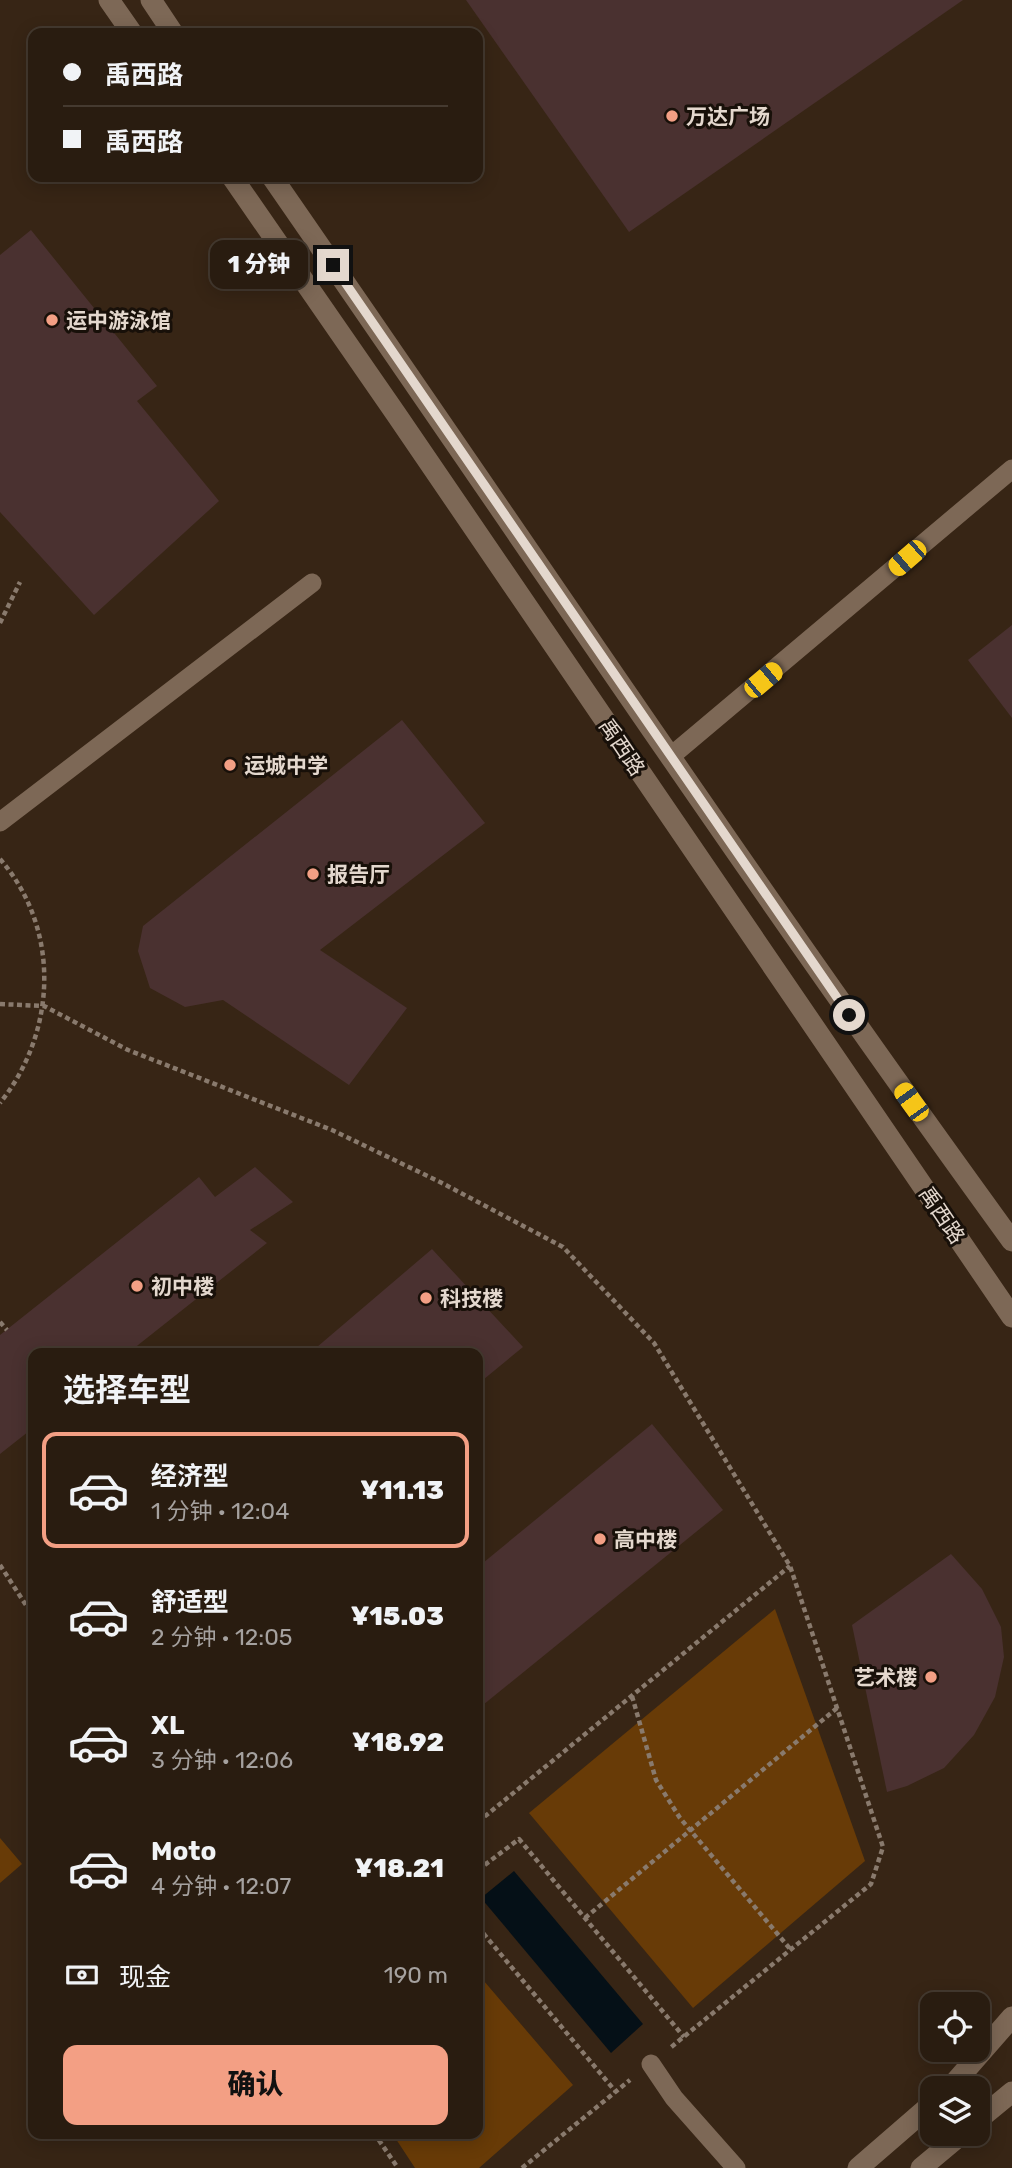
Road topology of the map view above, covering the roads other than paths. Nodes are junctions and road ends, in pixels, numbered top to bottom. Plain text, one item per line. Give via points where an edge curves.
1 (109, 0) edge
2 (151, 0) edge
3 (129, 28) edge
4 (170, 28) edge
5 (235, 182) edge
6 (275, 182) edge
7 (1012, 469) edge
8 (312, 583) dead end
9 (670, 757) junction
10 (0, 822) edge
11 (1012, 1241) edge
12 (1012, 1317) edge
13 (1012, 2017) edge
14 (651, 2064) road end
15 (960, 2076) edge
16 (1012, 2092) edge
17 (990, 2110) edge
18 (920, 2114) edge
19 (947, 2146) edge
20 (736, 2168) edge
21 (859, 2168) edge
22 (921, 2168) edge

1 - 3 main road
2 - 4 main road
5 - 12 main road, 禹西路
6 - 9 main road, 禹西路
7 - 9 lane
8 - 10 lane
9 - 11 main road, 禹西路
13 - 15 main road
14 - 20 lane via 674,2098
16 - 17 main road
18 - 21 main road
19 - 22 main road

